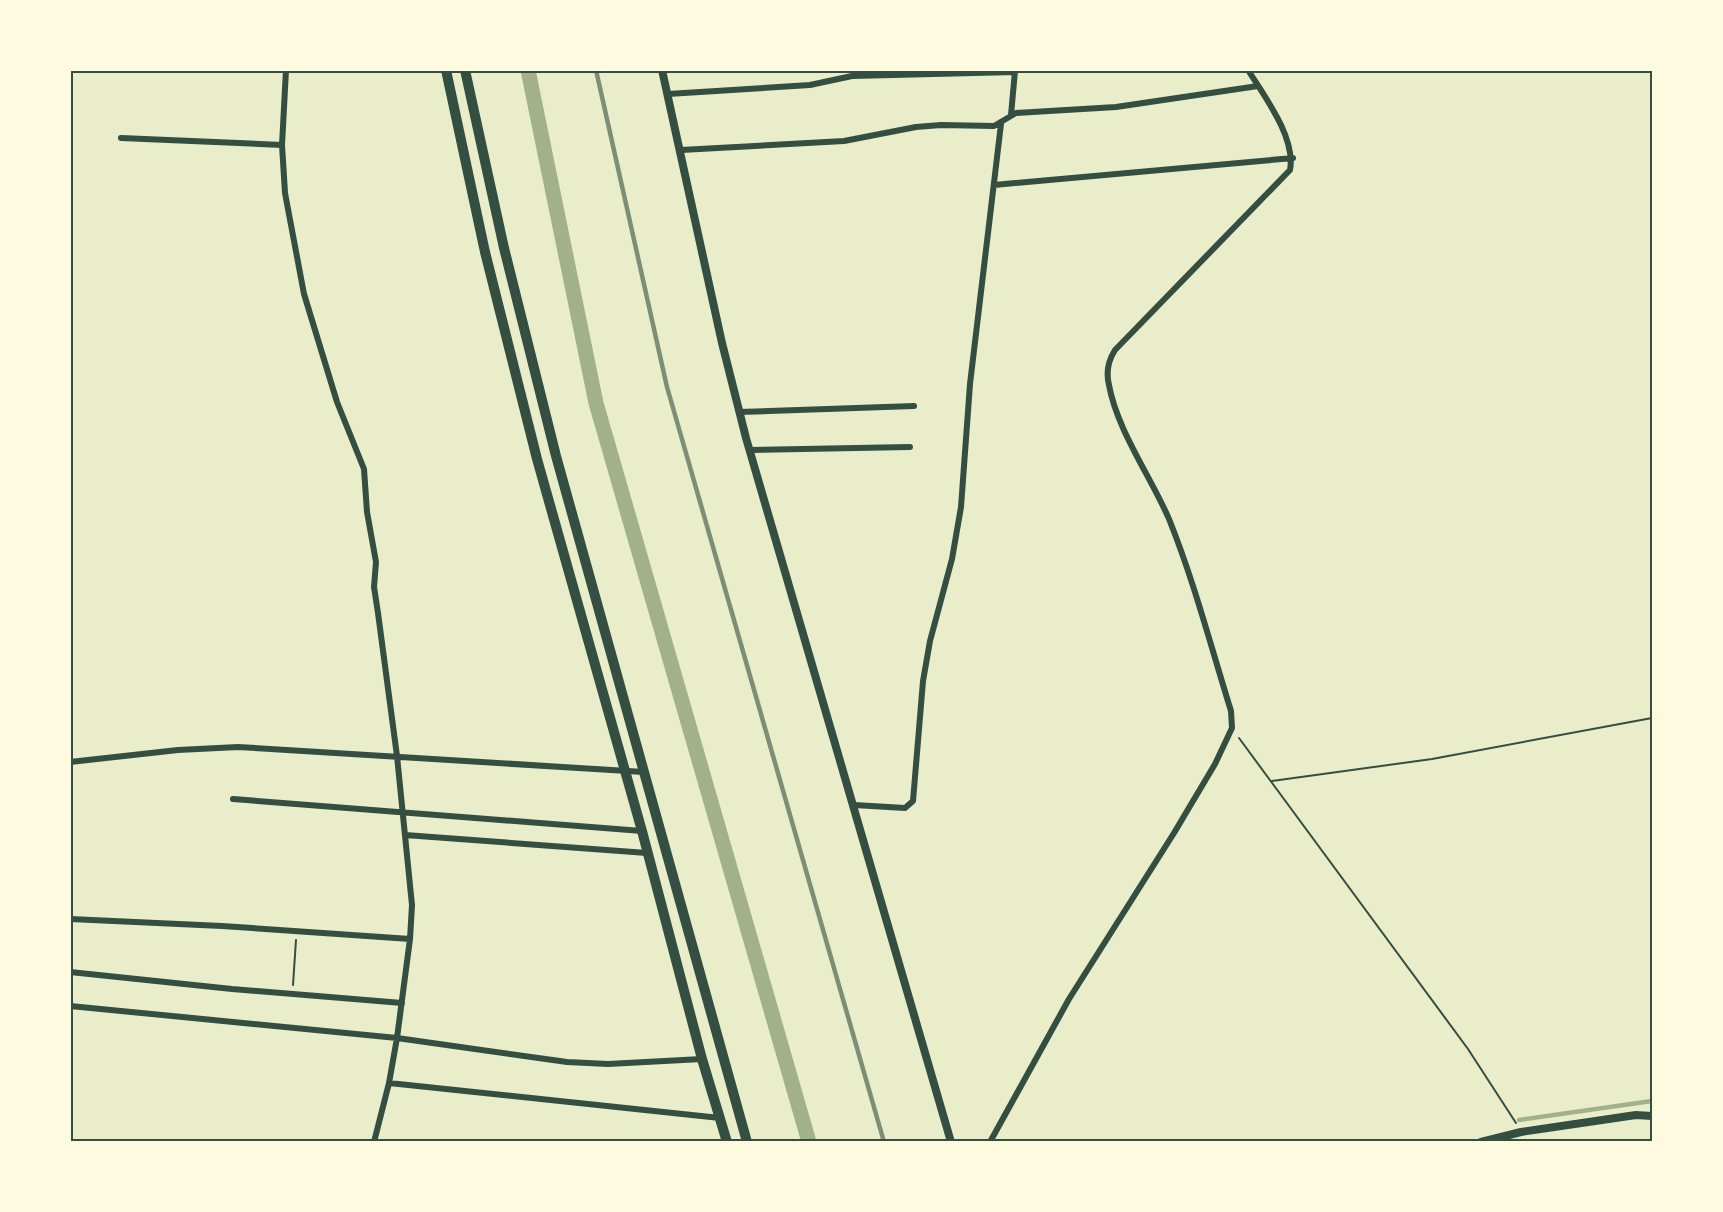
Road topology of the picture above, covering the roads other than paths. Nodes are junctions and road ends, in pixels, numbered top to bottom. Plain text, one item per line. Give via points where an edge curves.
1 (286, 70) edge
2 (446, 70) edge
3 (465, 70) edge
4 (662, 70) edge
5 (1248, 70) edge
6 (1015, 71) edge
7 (886, 73) edge
8 (1258, 86) junction
9 (668, 94) junction
10 (1011, 115) junction
11 (1001, 124) junction
12 (121, 138) dead end
13 (282, 145) junction
14 (681, 150) junction
15 (1293, 158) junction
16 (993, 185) junction
17 (491, 188) junction
18 (471, 193) junction
19 (532, 363) junction
20 (513, 368) junction
21 (914, 406) dead end
22 (740, 412) junction
23 (910, 447) dead end
24 (749, 450) junction
25 (397, 756) junction
26 (70, 762) edge
27 (624, 772) junction
28 (644, 772) junction
29 (233, 799) dead end
30 (854, 805) junction
31 (402, 812) junction
32 (642, 831) junction
33 (405, 835) junction
34 (647, 853) junction
35 (70, 919) edge
36 (410, 939) junction
37 (70, 972) edge
38 (402, 1003) junction
39 (70, 1006) edge
40 (397, 1038) junction
41 (702, 1059) junction
42 (389, 1083) junction
43 (1653, 1116) edge
44 (720, 1118) junction
45 (374, 1142) edge
46 (727, 1142) edge
47 (747, 1142) edge
48 (951, 1142) edge
49 (990, 1142) edge
50 (1481, 1142) edge

1 - 13 street
2 - 18 highway
3 - 17 highway
4 - 9 street
5 - 8 street
6 - 7 street
6 - 10 street
7 - 9 street via 810,85
8 - 10 street via 1116,107
8 - 15 street via 1290,144
9 - 14 street
10 - 11 street
11 - 14 street via 941,125 844,141
11 - 16 street
12 - 13 street
13 - 25 street via 285,193 304,294 364,469 376,562 374,594
14 - 22 street
15 - 16 street
15 - 49 street via 1290,170 1111,357 1109,386 1115,406 1182,552 1231,711 1232,728 1174,833 1069,999
16 - 30 street via 970,384 961,507 923,681 913,801 905,808
17 - 18 highway
17 - 19 highway
18 - 20 highway
19 - 20 highway
19 - 28 highway
20 - 27 highway
21 - 22 street
22 - 24 street
23 - 24 street
24 - 30 street
25 - 26 street via 207,747
25 - 27 street
25 - 31 street
27 - 28 street
27 - 32 highway
28 - 47 highway
29 - 31 street
30 - 48 street
31 - 32 street
31 - 33 street
32 - 34 highway
33 - 34 street
33 - 36 street via 412,896
34 - 41 highway
35 - 36 street
36 - 38 street
37 - 38 street
38 - 40 street
39 - 40 street
40 - 41 street via 588,1064
40 - 42 street
41 - 44 highway
42 - 44 street
42 - 45 street
43 - 50 street via 1636,1115 1521,1132
44 - 46 highway

